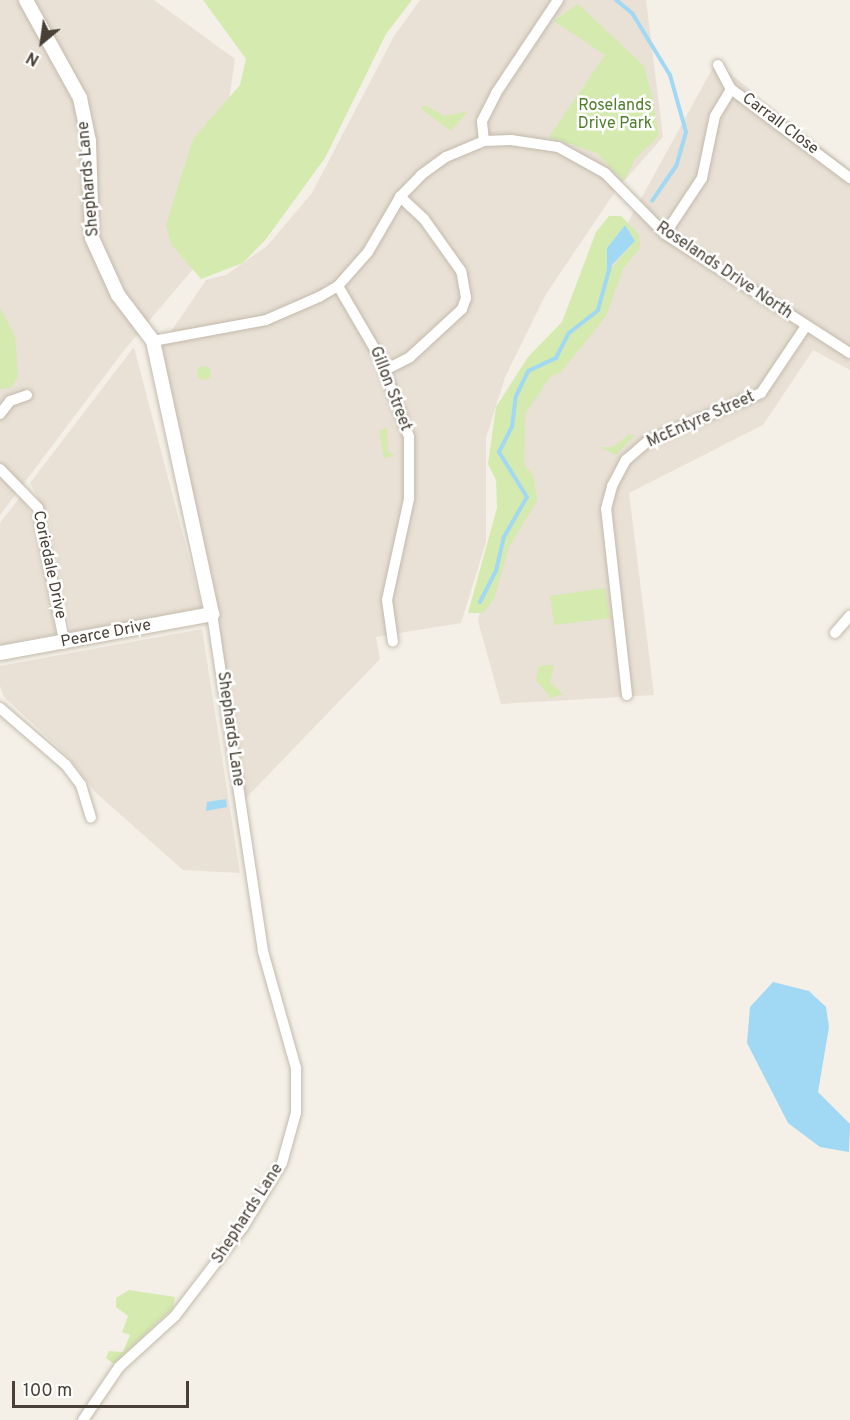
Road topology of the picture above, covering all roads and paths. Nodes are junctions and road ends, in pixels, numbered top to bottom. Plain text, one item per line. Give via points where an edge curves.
1 (26, 0) edge
2 (558, 0) edge
3 (718, 65) dead end
4 (731, 89) junction
5 (484, 141) junction
6 (850, 178) edge
7 (400, 197) junction
8 (665, 234) junction
9 (338, 286) junction
10 (806, 326) junction
11 (153, 341) junction
12 (850, 353) edge
13 (385, 370) junction
14 (27, 395) dead end
15 (0, 414) edge
16 (0, 469) edge
17 (212, 614) junction
18 (850, 616) edge
19 (835, 633) dead end
20 (64, 641) junction
21 (393, 642) dead end
22 (0, 653) edge
23 (627, 695) dead end
24 (0, 708) edge
25 (91, 817) dead end
26 (83, 1420) edge

1 - 11 street, Shephards Lane via 80,98 89,141 92,238 102,268
2 - 5 street via 491,102 482,121
3 - 4 street, Carrall Close
4 - 6 street, Carrall Close
4 - 8 street via 715,117 702,178
5 - 7 street, Roselands Drive North via 446,157
5 - 8 street, Roselands Drive North via 558,147 605,173
7 - 9 street, Roselands Drive North via 368,252
7 - 13 street via 424,219 461,271 466,298 462,309 410,357
8 - 10 street, Roselands Drive North
9 - 11 street, Roselands Drive North via 266,320 187,330
9 - 13 street, Gillon Street via 352,301
10 - 12 street, Roselands Drive North
10 - 23 street, McEntyre Street via 761,393 648,441 626,460 612,486 606,508
11 - 17 street, Shephards Lane
13 - 21 street, Gillon Street via 402,412 412,464 406,520 387,600
14 - 15 street via 10,402
16 - 20 street, Coriedale Drive via 38,508
17 - 20 street, Pearce Drive
17 - 26 street, Shephards Lane via 263,951 296,1068 296,1113 282,1163 243,1227 175,1316 118,1366
18 - 19 street
20 - 22 street, Pearce Drive
24 - 25 street via 66,765 81,785

